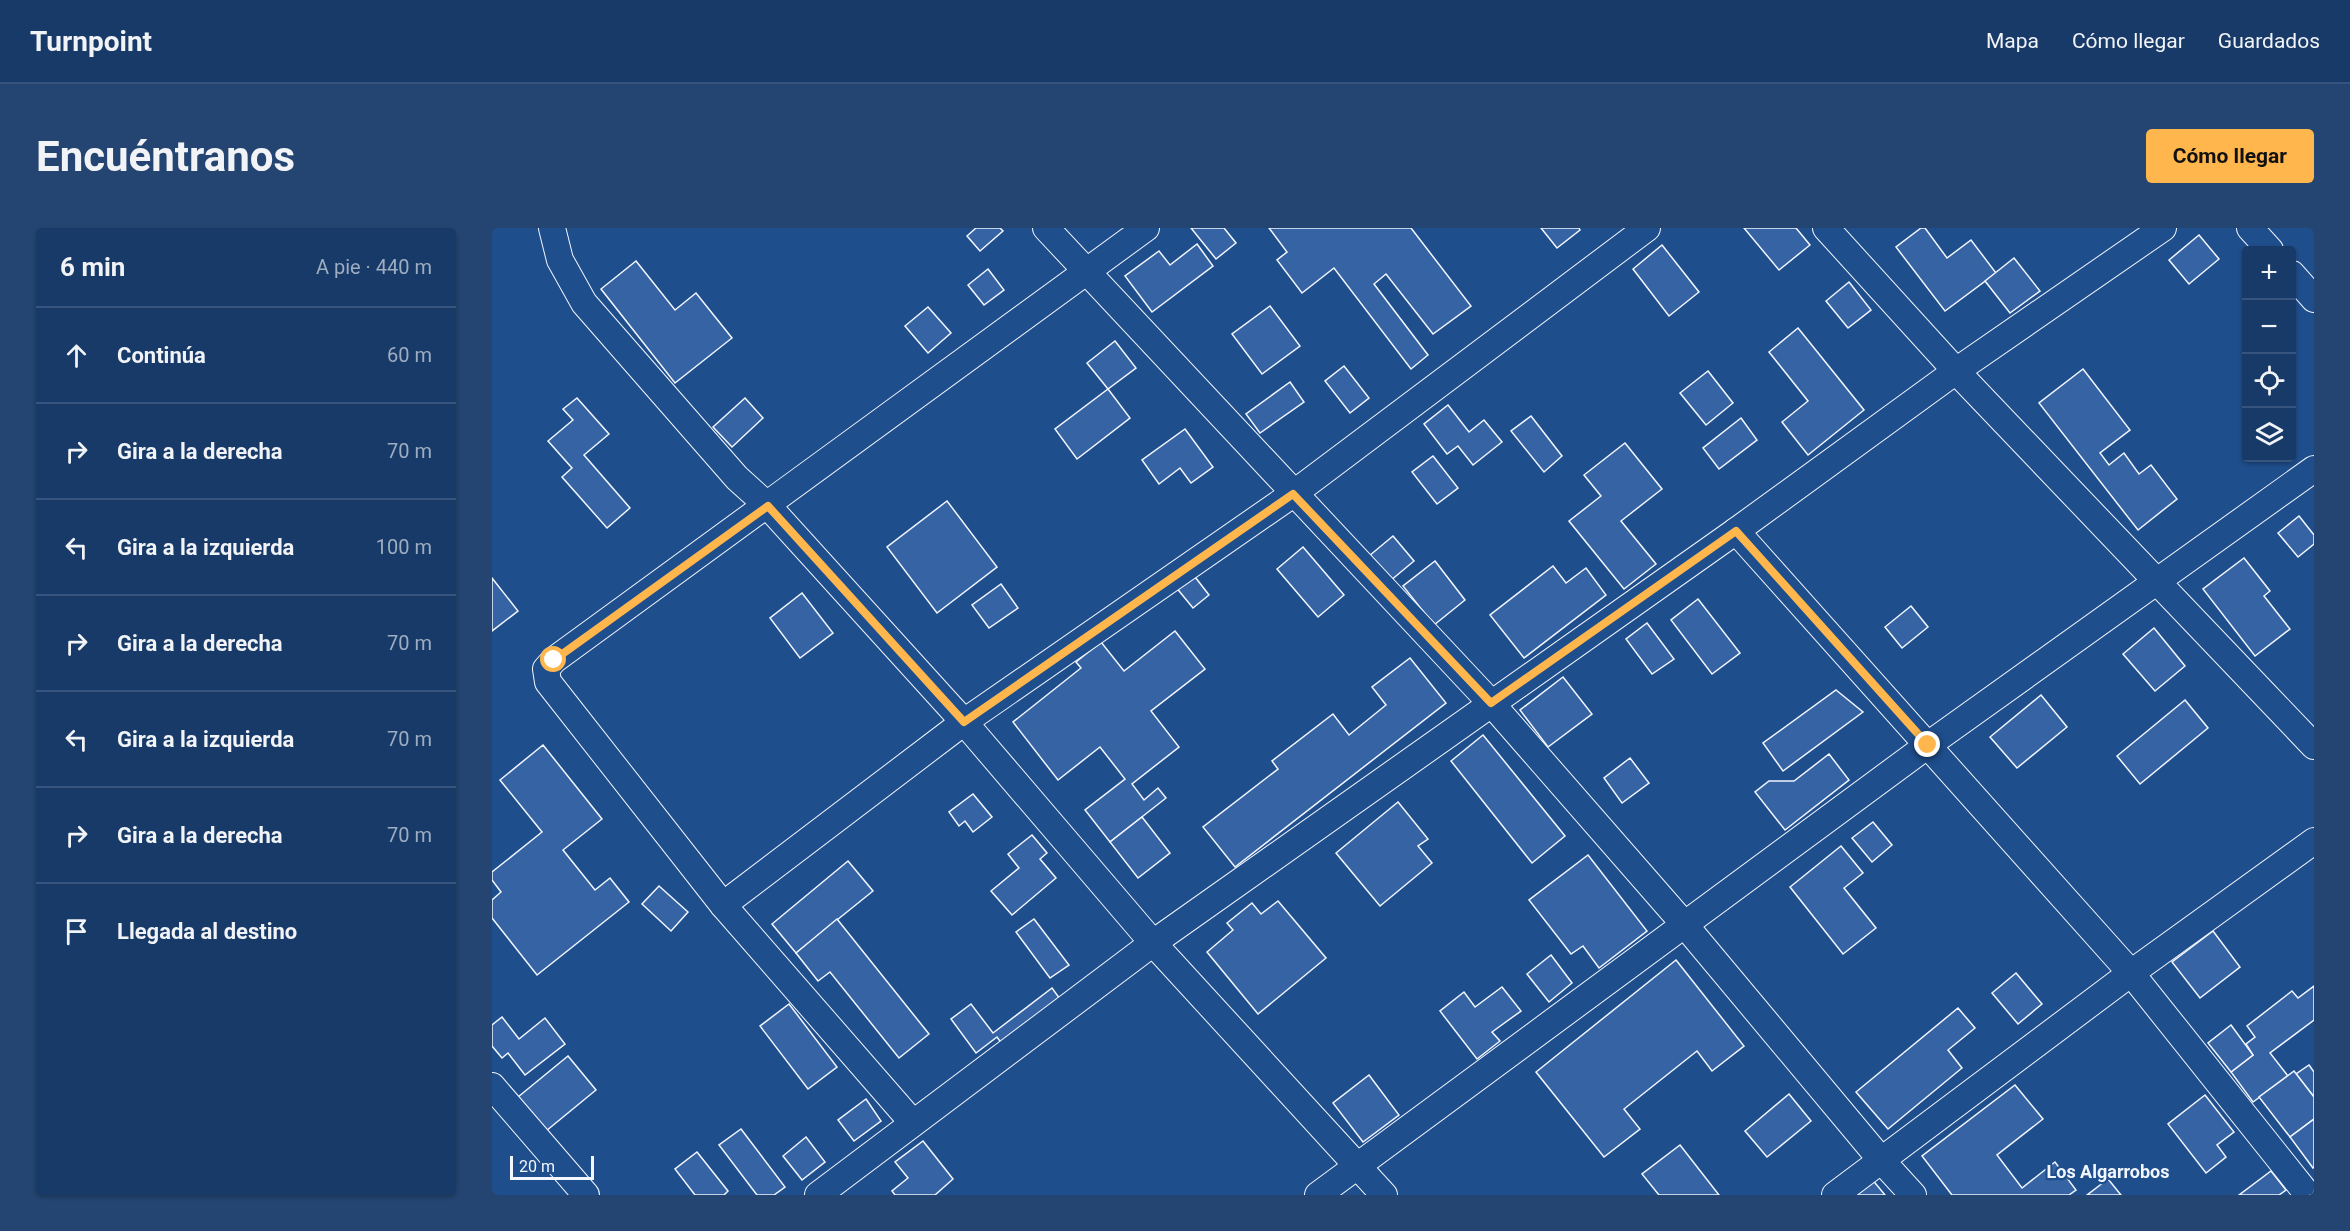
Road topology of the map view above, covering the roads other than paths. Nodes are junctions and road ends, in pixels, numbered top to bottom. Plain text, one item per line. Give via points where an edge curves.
1 (552, 228) edge
2 (1046, 228) edge
3 (1146, 228) edge
4 (1647, 228) edge
5 (1826, 228) edge
6 (2163, 228) edge
7 (2250, 228) edge
8 (2266, 246) edge
9 (1088, 271) junction
10 (2296, 279) edge
11 (2314, 299) edge
12 (1956, 371) junction
13 (2314, 469) edge
14 (1293, 494) junction
15 (768, 506) junction
16 (1736, 531) junction
17 (2156, 582) junction
18 (1491, 703) junction
19 (964, 722) junction
20 (1928, 745) junction
21 (2314, 746) edge
22 (2314, 841) edge
23 (723, 905) junction
24 (1684, 924) junction
25 (1153, 943) junction
26 (2131, 973) junction
27 (492, 1086) edge
28 (913, 1123) junction
29 (1882, 1161) junction
30 (1356, 1166) junction
31 (2314, 1190) edge
32 (586, 1195) edge
33 (818, 1195) edge
34 (1318, 1195) edge
35 (1384, 1195) edge
36 (1834, 1195) edge
37 (1913, 1195) edge
38 (2307, 1195) edge

1 - 15 street via 560,260 584,303 737,478
2 - 9 street
3 - 9 street
4 - 14 street
5 - 12 street
6 - 12 street
7 - 8 street
9 - 14 street
9 - 15 street
10 - 11 street
12 - 16 street
12 - 17 street
13 - 17 street
14 - 18 street
14 - 19 street
15 - 19 street
15 - 23 street via 546,669 548,682
16 - 18 street
16 - 20 street
17 - 20 street
17 - 21 street
18 - 24 street
18 - 25 street
19 - 23 street
19 - 25 street
20 - 24 street
20 - 26 street
22 - 26 street
23 - 28 street
24 - 29 street
24 - 30 street
25 - 28 street
25 - 30 street
26 - 29 street
26 - 38 street
27 - 32 street
28 - 33 street
29 - 36 street
29 - 37 street
30 - 34 street
30 - 35 street
31 - 38 street

